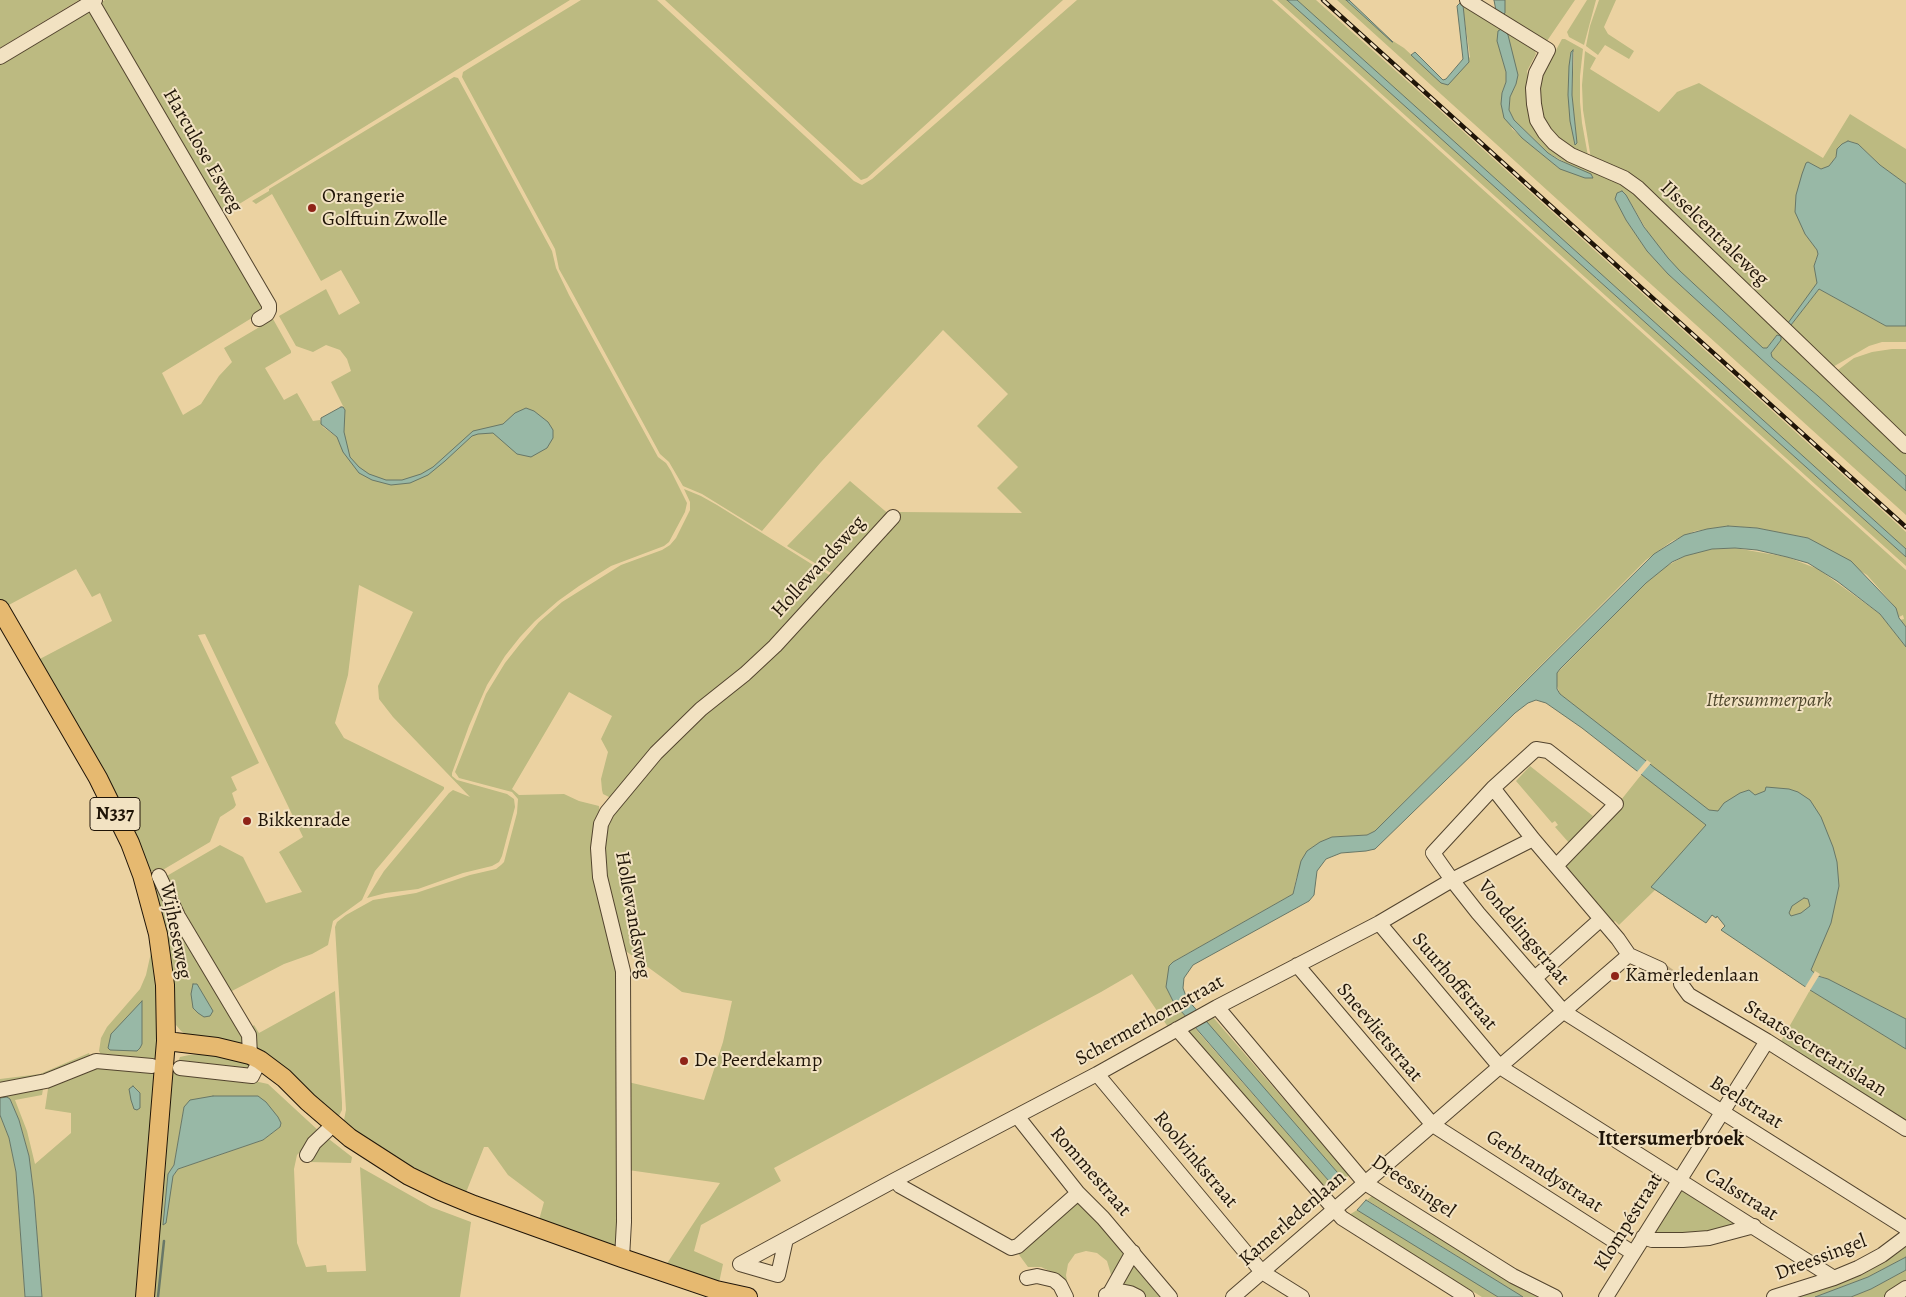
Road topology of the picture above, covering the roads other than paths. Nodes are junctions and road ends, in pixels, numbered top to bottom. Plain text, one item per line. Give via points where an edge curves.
1 (1467, 0) edge
2 (93, 1) edge
3 (0, 57) edge
4 (259, 319) dead end
5 (1906, 446) edge
6 (893, 517) dead end
7 (0, 609) edge
8 (1493, 788) junction
9 (1533, 838) junction
10 (1556, 866) junction
11 (159, 876) dead end
12 (1452, 880) junction
13 (1602, 919) junction
14 (1379, 923) junction
15 (1629, 955) junction
16 (1297, 965) junction
17 (1660, 969) tunnel mouth
18 (1535, 978) junction
19 (1681, 984) tunnel mouth
20 (1218, 1007) junction
21 (1564, 1012) junction
22 (1182, 1027) junction
23 (166, 1041) junction
24 (1767, 1041) junction
25 (255, 1057) junction
26 (152, 1066) dead end
27 (1500, 1067) junction
28 (180, 1068) dead end
29 (1097, 1074) junction
30 (0, 1090) edge
31 (1723, 1112) junction
32 (1017, 1116) junction
33 (333, 1125) junction
34 (1432, 1125) junction
35 (1906, 1130) edge
36 (307, 1155) dead end
37 (895, 1180) junction
38 (1678, 1180) junction
39 (1365, 1183) junction
40 (1078, 1193) junction
41 (1335, 1210) junction
42 (1754, 1226) junction
43 (1906, 1228) edge
44 (1643, 1236) junction
45 (1906, 1237) edge
46 (786, 1239) dead end
47 (1133, 1252) junction
48 (1633, 1253) junction
49 (622, 1258) junction
50 (1262, 1272) junction
51 (1027, 1278) dead end
52 (1834, 1278) junction
53 (1906, 1288) edge
54 (1106, 1295) edge
55 (145, 1297) edge
56 (748, 1297) edge
57 (1066, 1297) edge
58 (1138, 1297) edge
59 (1170, 1297) edge
60 (1233, 1297) edge
61 (1302, 1297) edge
62 (1467, 1297) edge
63 (1555, 1297) edge
64 (1606, 1297) edge
65 (1774, 1297) edge
66 (1892, 1297) edge

1 - 5 street, IJsselcentraleweg via 1548,50 1536,73 1534,104 1537,120 1554,143 1571,155 1624,178 1638,188
2 - 3 street
2 - 4 street, Harculose Esweg via 268,305 269,310
6 - 49 street, Hollewandsweg via 761,661 701,709 663,746 607,812 601,824 598,848 600,877 623,978
7 - 23 main road, Wijheseweg / N337 via 98,778 130,843 158,934 165,986
8 - 9 street
8 - 10 street via 1536,749 1548,751 1616,804
8 - 12 street, Vondelingstraat via 1433,853
9 - 10 street
9 - 12 street, Schermerhornstraat
10 - 13 street
11 - 25 street via 178,916 249,1035
12 - 14 street, Schermerhornstraat
12 - 18 street, Vondelingstraat
13 - 15 street
13 - 18 street
14 - 16 street, Schermerhornstraat
14 - 27 street, Suurhoffstraat
15 - 17 street
15 - 21 street, Kamerledenlaan
16 - 20 street, Schermerhornstraat
16 - 34 street, Sneevlietstraat
18 - 21 street, Vondelingstraat
19 - 24 street, Staatssecretarislaan via 1689,995
20 - 22 street, Schermerhornstraat
20 - 39 street, Dreessingel
21 - 27 street, Kamerledenlaan
21 - 31 street, Beelstraat
22 - 29 street, Schermerhornstraat
22 - 41 street
23 - 25 main road via 217,1047
23 - 55 main road, Wijheseweg / N337
24 - 31 street, Klompéstraat
24 - 35 street, Staatssecretarislaan
25 - 28 street via 252,1076
25 - 33 main road via 284,1078
26 - 30 street via 96,1061 46,1081
27 - 34 street, Kamerledenlaan
27 - 38 street, Calsstraat
29 - 32 street, Schermerhornstraat
29 - 50 street, Roolvinkstraat
31 - 38 street, Klompéstraat
31 - 43 street, Beelstraat
32 - 37 street, Schermerhornstraat
32 - 40 street, Rommestraat
33 - 36 street via 314,1143
33 - 49 main road via 370,1152 440,1191
34 - 39 street, Kamerledenlaan
34 - 48 street, Gerbrandystraat
37 - 40 street via 900,1186 1011,1248 1018,1246
37 - 46 street, Schermerhornstraat
38 - 42 street, Calsstraat
38 - 44 street, Klompéstraat
39 - 41 street, Kamerledenlaan
39 - 63 street, Dreessingel via 1513,1276
40 - 47 street, Rommestraat
41 - 50 street, Kamerledenlaan
41 - 62 street via 1342,1218
42 - 44 street via 1709,1238 1652,1240
42 - 52 street, Calsstraat
44 - 48 street, Klompéstraat
45 - 52 street, Dreessingel via 1882,1256
47 - 54 street
47 - 59 street, Rommestraat
48 - 64 street, Klompéstraat
49 - 56 main road via 716,1290
50 - 60 street, Kamerledenlaan
50 - 61 street, Roolvinkstraat
51 - 57 street via 1037,1276 1054,1280
52 - 65 street, Dreessingel
53 - 66 street
54 - 58 street via 1120,1291

